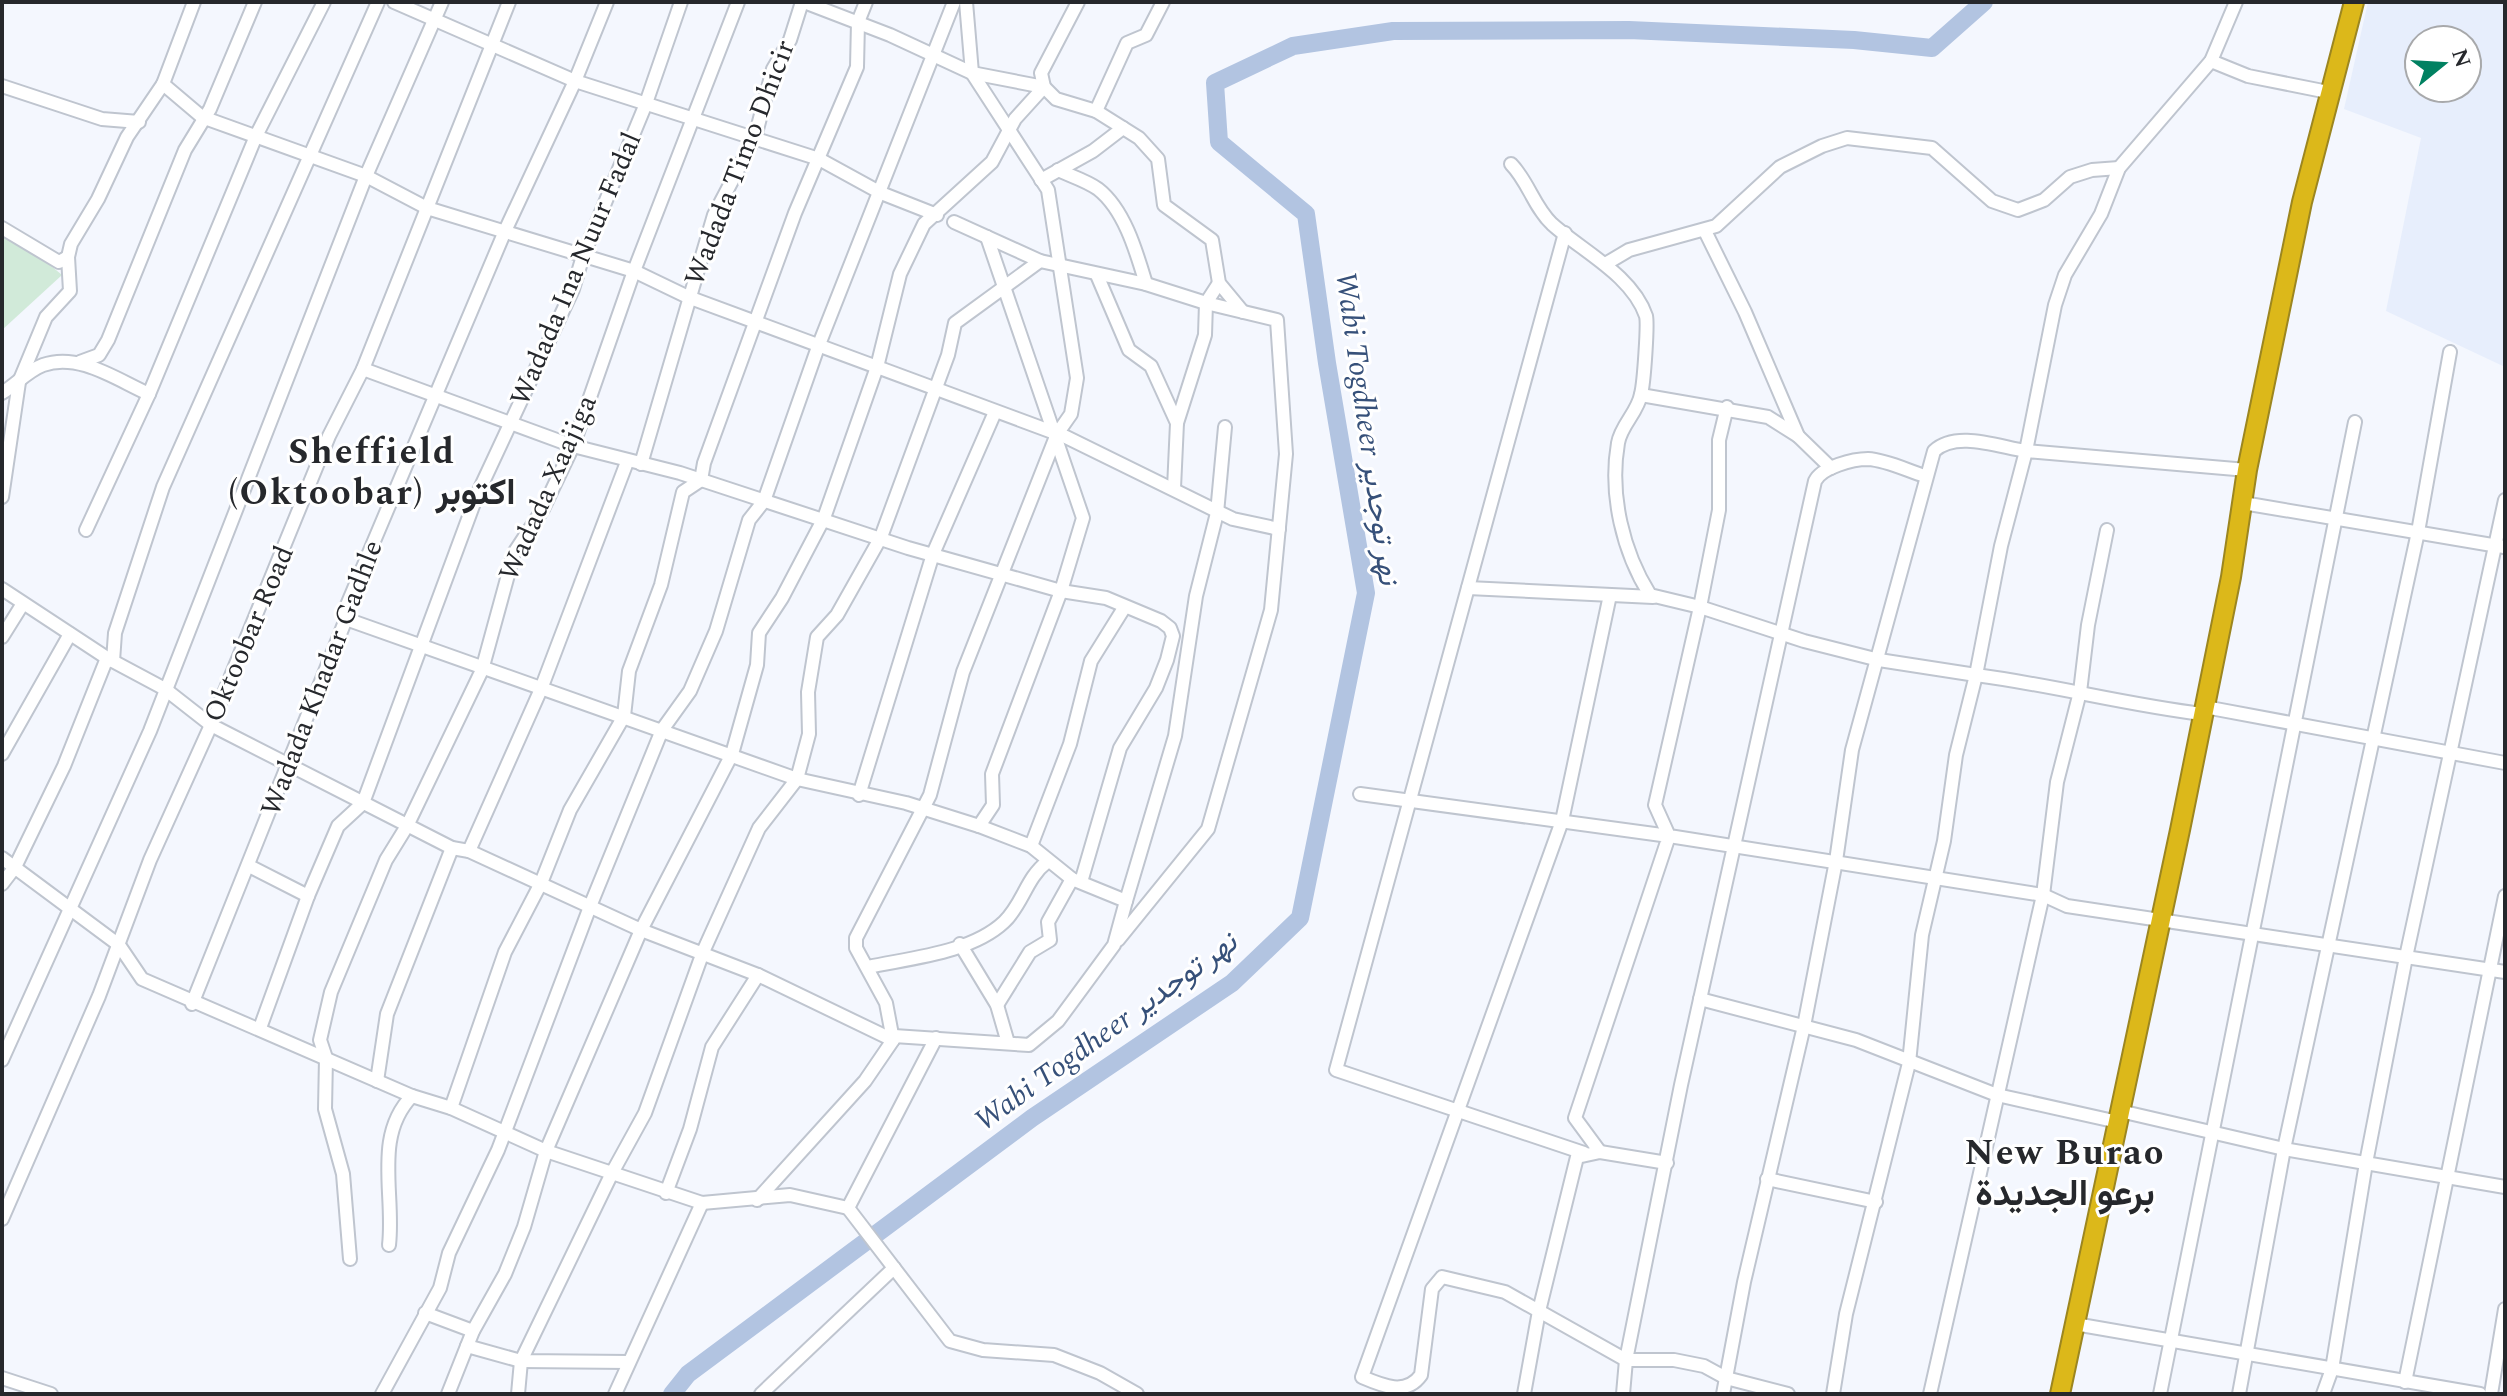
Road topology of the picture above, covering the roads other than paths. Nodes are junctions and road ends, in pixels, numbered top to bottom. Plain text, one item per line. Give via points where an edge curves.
1 (194, 2) edge
2 (255, 2) edge
3 (324, 2) edge
4 (378, 2) edge
5 (394, 2) edge
6 (442, 2) edge
7 (509, 2) edge
8 (607, 2) edge
9 (681, 2) edge
10 (738, 2) edge
11 (803, 2) edge
12 (866, 2) edge
13 (954, 2) edge
14 (966, 2) edge
15 (1078, 2) edge
16 (1163, 2) edge
17 (2236, 2) edge
18 (2354, 2) edge
19 (436, 18) junction
20 (858, 22) junction
21 (493, 44) junction
22 (932, 55) junction
23 (2211, 61) junction
24 (972, 73) junction
25 (575, 81) junction
26 (163, 84) junction
27 (2, 86) edge
28 (1044, 87) junction
29 (2328, 92) junction
30 (645, 106) junction
31 (1096, 111) junction
32 (202, 117) junction
33 (696, 117) junction
34 (139, 122) junction
35 (1123, 128) junction
36 (1008, 131) junction
37 (256, 136) junction
38 (755, 137) junction
39 (308, 156) junction
40 (819, 159) junction
41 (1511, 164) dead end
42 (2119, 168) junction
43 (1058, 170) junction
44 (366, 176) junction
45 (1041, 180) junction
46 (881, 193) junction
47 (427, 208) junction
48 (937, 215) junction
49 (954, 222) dead end
50 (2, 228) edge
51 (505, 231) junction
52 (1705, 231) junction
53 (1565, 233) junction
54 (987, 237) junction
55 (583, 256) junction
56 (68, 257) junction
57 (1040, 261) junction
58 (1607, 263) junction
59 (1060, 266) junction
60 (634, 271) junction
61 (1097, 275) junction
62 (1219, 283) junction
63 (1146, 284) junction
64 (1006, 289) junction
65 (688, 297) junction
66 (1206, 303) junction
67 (1243, 312) junction
68 (757, 322) junction
69 (818, 347) junction
70 (2450, 352) dead end
71 (80, 362) junction
72 (877, 367) junction
73 (363, 369) junction
74 (19, 382) junction
75 (933, 391) junction
76 (2, 393) edge
77 (149, 394) junction
78 (1641, 395) junction
79 (435, 397) junction
80 (1727, 407) junction
81 (995, 412) junction
82 (2355, 422) dead end
83 (1177, 423) junction
84 (509, 425) junction
85 (1225, 427) dead end
86 (1057, 434) junction
87 (1798, 436) junction
88 (573, 446) junction
89 (2026, 451) junction
90 (627, 462) junction
91 (641, 464) junction
92 (1831, 468) junction
93 (2247, 470) junction
94 (1925, 476) junction
95 (701, 480) junction
96 (1174, 488) junction
97 (2, 497) edge
98 (2505, 500) edge
99 (764, 501) junction
100 (2243, 503) junction
101 (1217, 513) junction
102 (824, 518) junction
103 (2337, 520) junction
104 (1279, 529) junction
105 (86, 530) dead end
106 (2107, 530) dead end
107 (2418, 532) junction
108 (881, 537) junction
109 (2501, 547) edge
110 (933, 554) junction
111 (1005, 573) junction
112 (1468, 588) junction
113 (2, 589) edge
114 (1061, 591) junction
115 (1610, 595) junction
116 (1653, 597) junction
117 (22, 605) junction
118 (1700, 607) junction
119 (1124, 608) junction
120 (346, 619) junction
121 (1779, 632) junction
122 (70, 634) junction
123 (2, 637) edge
124 (419, 645) junction
125 (110, 659) junction
126 (1879, 660) junction
127 (482, 670) junction
128 (1976, 675) junction
129 (165, 689) junction
130 (541, 689) junction
131 (2080, 692) junction
132 (2204, 710) junction
133 (624, 716) junction
134 (2294, 723) junction
135 (211, 725) junction
136 (662, 730) junction
137 (2373, 738) junction
138 (2451, 752) junction
139 (2, 754) edge
140 (732, 754) junction
141 (2505, 763) edge
142 (288, 766) junction
143 (797, 779) junction
144 (1360, 794) dead end
145 (859, 795) junction
146 (1410, 800) junction
147 (363, 803) junction
148 (923, 808) junction
149 (1562, 821) junction
150 (407, 826) junction
151 (979, 826) junction
152 (1669, 836) junction
153 (1031, 846) junction
154 (1733, 846) junction
155 (452, 848) junction
156 (469, 851) junction
157 (2, 858) edge
158 (1836, 861) junction
159 (1047, 862) junction
160 (249, 866) junction
161 (15, 867) junction
162 (1935, 878) junction
163 (1077, 880) junction
164 (541, 883) junction
165 (2, 884) edge
166 (2043, 895) junction
167 (308, 896) junction
168 (2505, 896) edge
169 (1126, 901) junction
170 (591, 904) junction
171 (71, 909) junction
172 (2160, 921) junction
173 (641, 930) junction
174 (2252, 932) junction
175 (960, 944) junction
176 (119, 945) junction
177 (1114, 945) junction
178 (2328, 945) junction
179 (703, 952) junction
180 (2406, 957) junction
181 (868, 967) junction
182 (2489, 970) junction
183 (2505, 972) edge
184 (758, 975) junction
185 (1700, 999) junction
186 (192, 1004) junction
187 (997, 1005) junction
188 (1804, 1026) junction
189 (260, 1028) junction
190 (894, 1038) junction
191 (936, 1038) junction
192 (1008, 1043) junction
193 (326, 1058) junction
194 (2, 1060) edge
195 (1909, 1063) junction
196 (377, 1081) junction
197 (1997, 1095) junction
198 (412, 1096) junction
199 (451, 1108) junction
200 (1458, 1111) junction
201 (2119, 1116) junction
202 (506, 1130) junction
203 (2211, 1132) junction
204 (2284, 1149) junction
205 (546, 1151) junction
206 (1600, 1152) junction
207 (1584, 1153) junction
208 (1667, 1163) junction
209 (2366, 1163) junction
210 (612, 1173) junction
211 (2448, 1177) junction
212 (1767, 1179) junction
213 (2505, 1187) edge
214 (666, 1193) junction
215 (757, 1200) junction
216 (1876, 1202) junction
217 (702, 1203) junction
218 (848, 1208) junction
219 (2, 1219) edge
220 (389, 1245) dead end
221 (350, 1259) dead end
222 (894, 1268) junction
223 (1442, 1277) junction
224 (2505, 1309) edge
225 (1539, 1311) junction
226 (425, 1313) junction
227 (2075, 1324) junction
228 (473, 1331) junction
229 (2170, 1341) junction
230 (467, 1346) junction
231 (2248, 1354) junction
232 (1626, 1360) junction
233 (521, 1361) junction
234 (629, 1362) junction
235 (2332, 1369) junction
236 (2, 1378) edge
237 (1726, 1378) junction
238 (2412, 1386) edge
239 (51, 1394) edge
240 (382, 1394) edge
241 (448, 1394) edge
242 (518, 1394) edge
243 (615, 1394) edge
244 (761, 1394) edge
245 (1137, 1394) edge
246 (1419, 1394) edge
247 (1524, 1394) edge
248 (1623, 1394) edge
249 (1723, 1394) edge
250 (1788, 1394) edge
251 (1833, 1394) edge
252 (1930, 1394) edge
253 (2060, 1394) edge
254 (2160, 1394) edge
255 (2239, 1394) edge
256 (2323, 1394) edge
257 (2480, 1394) edge
258 (2491, 1394) edge

1 - 26 street
2 - 32 street
3 - 37 street
4 - 39 street
5 - 19 street
6 - 19 street
7 - 21 street, Oktoobar Road
8 - 25 street, Wadada Khadar Gadhle
9 - 30 street, Wadada Ina Nuur Fadal
10 - 33 street, Wadada Xaajiga
11 - 20 street
11 - 38 street, Wadada Timo Dhicir via 773,69
12 - 20 street
13 - 22 street
14 - 24 street
15 - 28 street via 1041,73
16 - 31 street via 1146,35 1127,43
17 - 23 street
18 - 29 highway
19 - 21 street
19 - 44 street
20 - 22 street
20 - 40 street via 857,67
21 - 25 street
21 - 47 street, Oktoobar Road
22 - 24 street
22 - 46 street
23 - 29 street via 2248,76
23 - 42 street
24 - 28 street
24 - 36 street
25 - 30 street
25 - 51 street, Wadada Khadar Gadhle
26 - 32 street
26 - 34 street
27 - 34 street via 102,119
28 - 31 street via 1056,99
28 - 36 street
29 - 93 highway
30 - 33 street
30 - 55 street, Wadada Ina Nuur Fadal
31 - 35 street
32 - 37 street
32 - 71 street via 103,352
33 - 38 street
33 - 60 street, Wadada Xaajiga
34 - 56 street
35 - 43 street
35 - 62 street via 1158,159 1164,205 1212,240
36 - 45 street
36 - 48 street via 992,162
37 - 39 street
37 - 77 street
38 - 40 street
38 - 65 street, Wadada Timo Dhicir via 714,215
39 - 44 street
39 - 125 street via 163,487
40 - 46 street
40 - 68 street
41 - 53 street via 1550,222
42 - 52 street via 2070,177 2044,200 2018,210 1992,201 1932,148 1847,138 1780,167 1724,222
42 - 89 street via 2059,291
43 - 45 street
43 - 63 street via 1099,189 1110,203 1135,248
44 - 47 street
44 - 129 street
45 - 59 street via 1048,190
46 - 48 street
46 - 69 street
47 - 51 street
47 - 73 street, Oktoobar Road
48 - 72 street via 916,237 900,274
49 - 54 street
50 - 56 street via 46,257 59,262
51 - 55 street
51 - 79 street, Wadada Khadar Gadhle
52 - 58 street via 1621,253
52 - 87 street
53 - 58 street
53 - 112 street
54 - 57 street
54 - 64 street
55 - 60 street
55 - 84 street, Wadada Ina Nuur Fadal via 573,289
56 - 74 street via 70,291 46,317
57 - 59 street
57 - 64 street
58 - 78 street via 1647,318
59 - 61 street
59 - 86 street via 1077,378 1071,414
60 - 65 street
60 - 88 street, Wadada Xaajiga
61 - 63 street
61 - 83 street via 1129,350 1151,366
62 - 66 street
62 - 67 street
63 - 66 street
64 - 75 street via 955,323
64 - 86 street
65 - 68 street
65 - 91 street, Wadada Timo Dhicir
66 - 67 street
66 - 83 street via 1205,335
67 - 104 street via 1277,320 1286,454
68 - 69 street
68 - 95 street
69 - 72 street
69 - 99 street
70 - 107 street
71 - 74 street via 41,365
71 - 77 street
72 - 75 street
72 - 102 street
73 - 79 street
73 - 135 street, Oktoobar Road via 329,436
74 - 76 street
74 - 97 street
75 - 81 street
75 - 108 street
77 - 105 street
78 - 80 street
78 - 116 street via 1618,445 1618,518 1639,579
79 - 84 street
79 - 120 street, Wadada Khadar Gadhle via 347,605
80 - 87 street via 1768,417
80 - 118 street via 1719,440 1719,510
81 - 86 street
81 - 110 street
82 - 103 street
83 - 96 street
84 - 88 street
84 - 124 street, Wadada Ina Nuur Fadal
85 - 101 street
86 - 96 street
86 - 111 street
86 - 114 street via 1083,518
87 - 92 street
88 - 90 street
88 - 127 street, Wadada Xaajiga via 543,509 514,553
89 - 93 street
89 - 94 street via 1943,442
89 - 128 street
90 - 91 street
90 - 130 street
91 - 95 street
92 - 94 street via 1867,459
92 - 121 street via 1815,481
93 - 100 highway
94 - 126 street
95 - 99 street
95 - 133 street via 683,492 661,585 629,671
96 - 101 street
98 - 109 street
99 - 102 street
99 - 136 street via 749,520 716,631 690,691
100 - 103 street
100 - 132 highway
101 - 104 street
101 - 169 street via 1196,596 1175,736
102 - 108 street
102 - 140 street via 759,633 757,665
103 - 107 street
103 - 134 street
104 - 177 street via 1271,610 1208,829
106 - 131 street
107 - 109 street
107 - 137 street
108 - 110 street
108 - 143 street via 837,615 817,637 808,692 809,734
109 - 138 street
110 - 111 street
110 - 145 street
111 - 114 street
111 - 148 street via 963,672
112 - 115 street
112 - 146 street
113 - 117 street
114 - 119 street via 1094,595
114 - 151 street via 992,774 993,805
115 - 116 street
115 - 149 street
116 - 118 street
117 - 122 street
117 - 123 street
118 - 121 street
118 - 152 street via 1655,805
119 - 153 street via 1091,661 1070,744
119 - 163 street via 1161,621 1170,628 1172,641 1156,688 1120,748
120 - 124 street
120 - 142 street, Wadada Khadar Gadhle
121 - 126 street
121 - 154 street
122 - 125 street
122 - 139 street
124 - 127 street
124 - 147 street, Wadada Ina Nuur Fadal
125 - 129 street
125 - 161 street
126 - 128 street
126 - 158 street via 1852,750
127 - 130 street
127 - 150 street, Wadada Xaajiga
128 - 131 street
128 - 162 street
129 - 135 street
129 - 171 street
130 - 133 street
130 - 156 street
131 - 132 street via 2148,707
131 - 166 street via 2057,782
132 - 134 street
132 - 172 highway
133 - 136 street
133 - 164 street via 570,810
134 - 137 street
134 - 174 street
135 - 142 street
135 - 176 street, Oktoobar Road via 150,860
136 - 140 street
136 - 170 street
137 - 138 street
137 - 178 street
138 - 141 street
138 - 180 street
140 - 143 street
140 - 173 street
142 - 147 street
142 - 160 street, Wadada Khadar Gadhle
143 - 145 street
143 - 179 street via 759,828
144 - 146 street
145 - 148 street
146 - 149 street
146 - 200 street via 1336,1070
147 - 150 street
147 - 167 street via 338,826
148 - 151 street
148 - 181 street via 856,938
149 - 152 street
149 - 200 street
150 - 155 street
150 - 193 street, Wadada Xaajiga via 386,860 331,992 320,1028
151 - 153 street
152 - 154 street
152 - 206 street via 1575,1118
153 - 159 street
154 - 158 street
154 - 185 street
155 - 156 street
155 - 196 street via 387,1014
156 - 164 street
157 - 161 street
158 - 162 street
158 - 188 street
159 - 163 street
159 - 175 street via 1033,872 1005,921 986,936
160 - 167 street
160 - 186 street, Wadada Khadar Gadhle
161 - 165 street
161 - 171 street
162 - 166 street
162 - 195 street via 1922,935
163 - 169 street
163 - 187 street via 1048,922 1050,940 1030,952
164 - 170 street
164 - 199 street via 505,952
166 - 172 street via 2067,906
166 - 197 street
167 - 189 street
168 - 182 street
169 - 177 street
170 - 173 street
170 - 202 street
171 - 176 street
171 - 194 street
172 - 174 street
172 - 201 highway
173 - 179 street
173 - 205 street
174 - 178 street
174 - 203 street
175 - 181 street
175 - 187 street
176 - 186 street via 142,979
176 - 219 street, Oktoobar Road
177 - 192 street via 1058,1021 1029,1045
178 - 180 street
178 - 204 street
179 - 184 street
179 - 210 street via 645,1113
180 - 182 street
180 - 209 street
181 - 190 street via 886,1003
182 - 183 street
182 - 211 street
184 - 190 street
184 - 214 street via 712,1047
185 - 188 street
185 - 208 street
186 - 189 street
187 - 192 street
188 - 195 street via 1856,1040
188 - 212 street
189 - 193 street
190 - 191 street
190 - 215 street via 865,1081
191 - 192 street
191 - 218 street
193 - 196 street
193 - 221 street, Wadada Xaajiga via 325,1109 343,1174
195 - 197 street
195 - 216 street
196 - 198 street
197 - 201 street
197 - 252 street
198 - 199 street
198 - 220 street via 391,1124 388,1142
199 - 202 street
200 - 207 street
200 - 223 street via 1362,1377 1395,1390 1415,1385 1421,1375 1432,1289
201 - 203 street
201 - 227 highway
202 - 205 street
202 - 226 street
203 - 204 street
203 - 229 street
204 - 209 street
204 - 231 street
205 - 210 street
205 - 228 street via 505,1274
206 - 207 street
206 - 208 street
207 - 225 street via 1577,1157
208 - 232 street
209 - 211 street
209 - 235 street
210 - 214 street
210 - 233 street
211 - 213 street
211 - 238 street
212 - 216 street
212 - 237 street
214 - 217 street
215 - 217 street
215 - 218 street via 790,1195
216 - 251 street via 1846,1314
217 - 234 street
218 - 222 street
222 - 244 street
222 - 245 street via 950,1341 983,1350 1054,1355
223 - 225 street via 1505,1292
223 - 246 street
224 - 258 street
225 - 232 street
225 - 247 street
226 - 228 street
226 - 240 street
227 - 229 street
227 - 253 highway
228 - 230 street
229 - 231 street
229 - 254 street
230 - 233 street
230 - 241 street
231 - 235 street
231 - 255 street
232 - 237 street via 1674,1360 1704,1366
232 - 248 street
233 - 234 street
233 - 242 street
234 - 243 street
235 - 238 street
235 - 256 street
236 - 239 street
237 - 249 street
237 - 250 street
238 - 257 street

